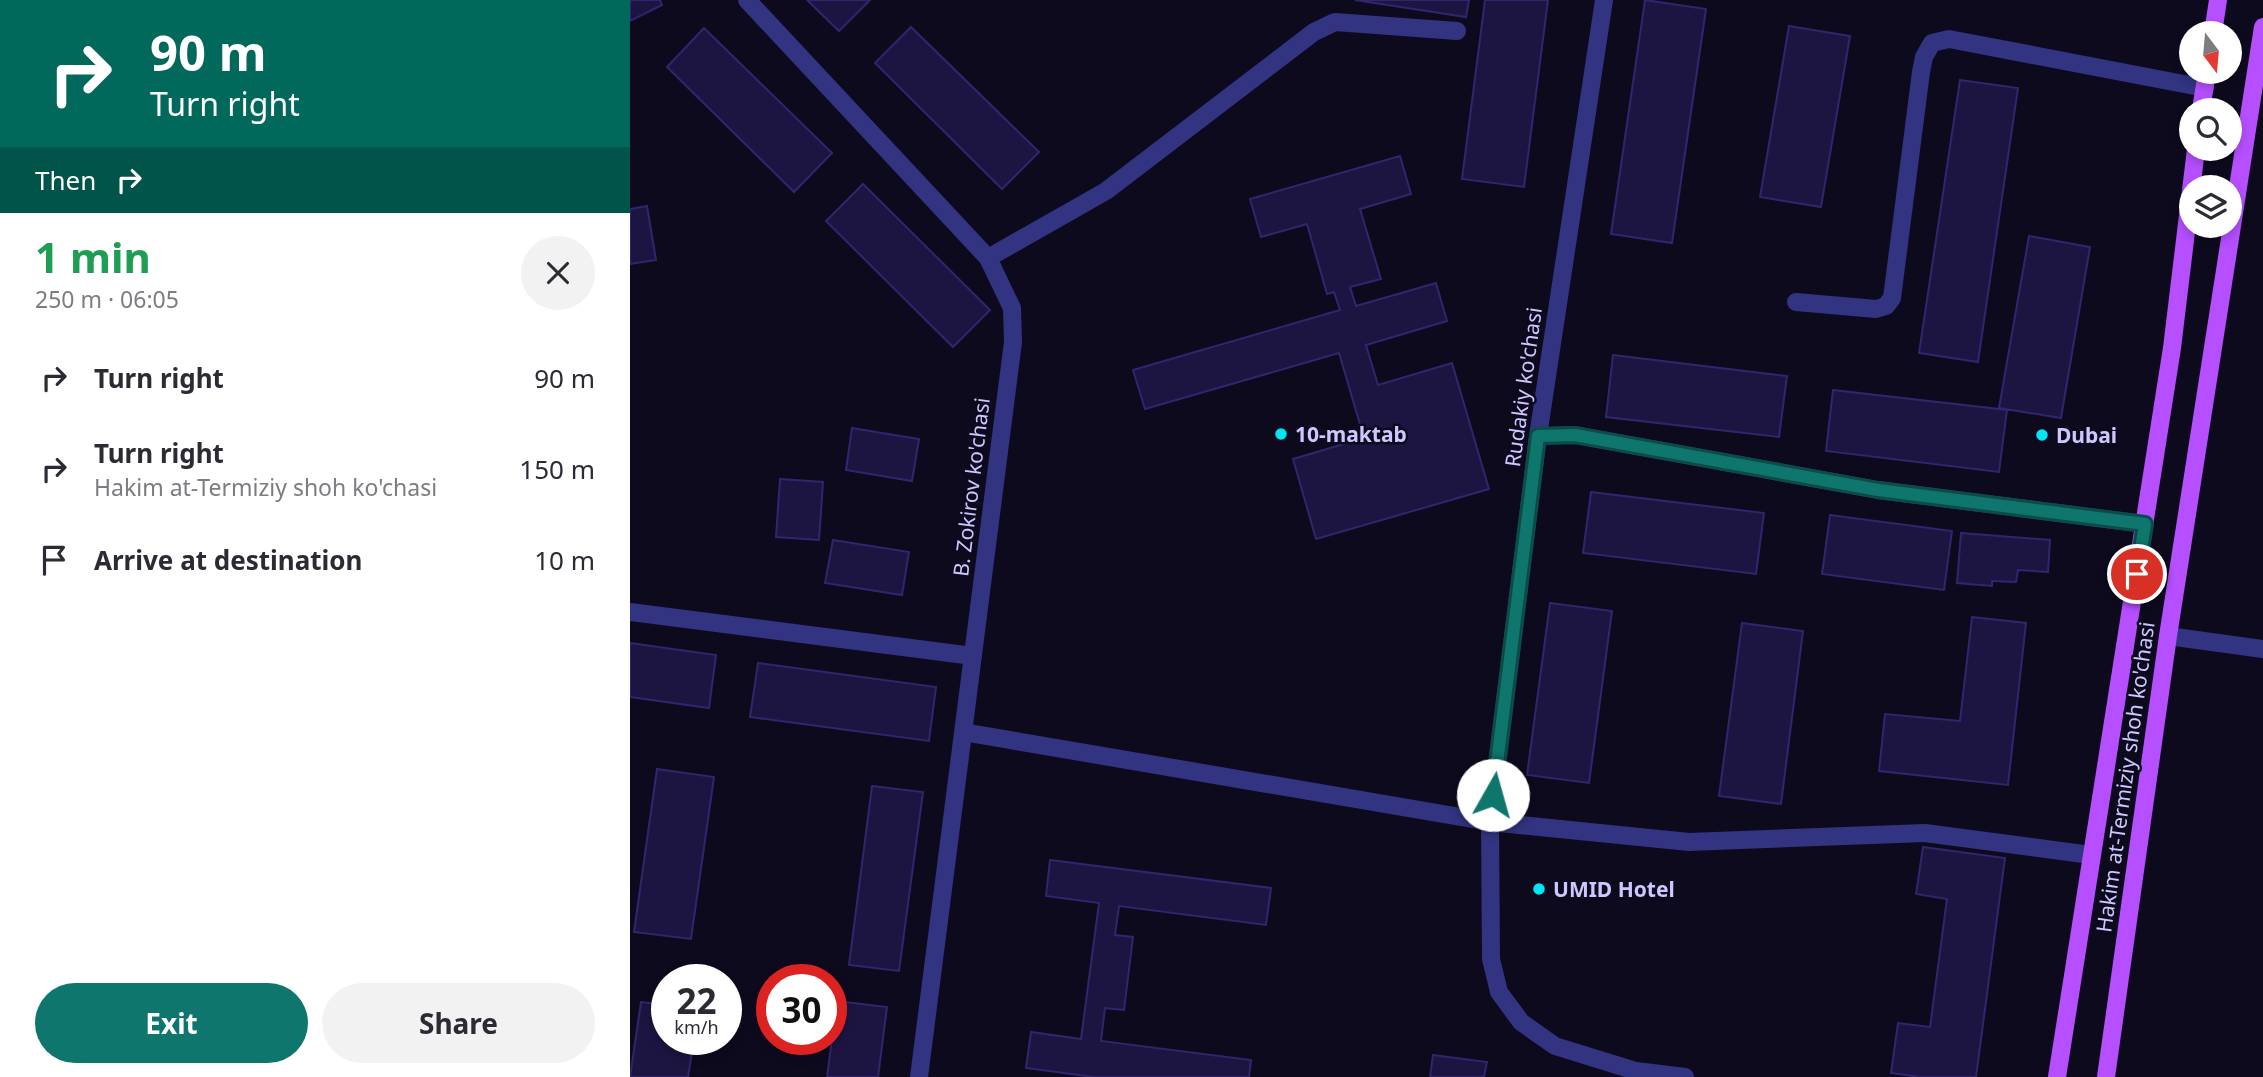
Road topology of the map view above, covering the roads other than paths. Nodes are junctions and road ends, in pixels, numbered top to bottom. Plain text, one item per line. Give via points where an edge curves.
1 (747, 0) edge
2 (1604, 0) edge
3 (2218, 0) edge
4 (2215, 21) edge
5 (2263, 27) edge
6 (1457, 31) dead end
7 (2179, 76) edge
8 (2195, 161) edge
9 (988, 258) junction
10 (1796, 302) dead end
11 (1538, 436) junction
12 (2145, 524) junction
13 (630, 612) edge
14 (2168, 636) junction
15 (2263, 649) edge
16 (973, 656) junction
17 (963, 732) junction
18 (1490, 822) junction
19 (2091, 855) junction
20 (919, 1077) edge
21 (1685, 1077) edge
22 (2057, 1077) edge
23 (2106, 1077) edge

1 - 9 street, B. Zokirov ko'chasi
2 - 11 street, Rudakiy ko'chasi
3 - 4 main road
5 - 14 main road, Hakim at-Termiziy shoh ko'chasi
6 - 9 street via 1335,22 1314,32 1106,191
7 - 10 street via 1949,39 1932,43 1921,72 1892,298 1876,309
8 - 12 main road, Hakim at-Termiziy shoh ko'chasi
9 - 16 street, B. Zokirov ko'chasi via 1012,308 1013,342
11 - 12 street via 1575,435 1878,490
11 - 18 street, Rudakiy ko'chasi
12 - 19 main road, Hakim at-Termiziy shoh ko'chasi
13 - 16 street
14 - 15 street
14 - 23 main road, Hakim at-Termiziy shoh ko'chasi
16 - 17 street, B. Zokirov ko'chasi
17 - 18 street
17 - 20 street, B. Zokirov ko'chasi
18 - 19 street via 1689,842 1925,832
18 - 21 street, Rudakiy ko'chasi via 1491,959 1499,992 1521,1022 1555,1046 1636,1071
19 - 22 main road, Hakim at-Termiziy shoh ko'chasi

